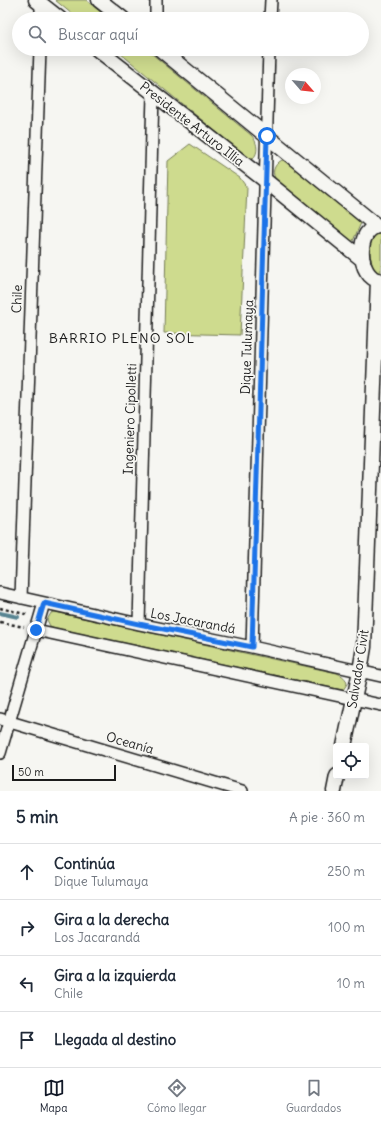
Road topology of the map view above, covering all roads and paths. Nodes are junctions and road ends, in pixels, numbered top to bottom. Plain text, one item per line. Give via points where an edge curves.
1 (99, 0) edge
2 (156, 0) edge
3 (271, 0) edge
4 (39, 2) edge
5 (40, 12) edge
6 (51, 12) edge
7 (114, 12) edge
8 (156, 12) edge
9 (270, 12) edge
10 (40, 56) edge
11 (106, 56) edge
12 (169, 56) edge
13 (269, 56) edge
14 (154, 94) junction
15 (267, 136) junction
16 (266, 181) junction
17 (380, 224) edge
18 (363, 260) junction
19 (379, 280) edge
20 (377, 422) edge
21 (0, 593) edge
22 (21, 598) junction
23 (44, 603) junction
24 (0, 622) edge
25 (139, 624) junction
26 (36, 630) junction
27 (252, 647) junction
28 (360, 672) junction
29 (381, 676) edge
30 (354, 698) junction
31 (381, 705) edge
32 (5, 720) edge
33 (345, 743) edge
34 (0, 753) edge
35 (336, 779) edge
36 (242, 791) edge
37 (334, 791) edge

1 - 7 street
2 - 8 street
3 - 9 street
4 - 5 street
4 - 6 street
10 - 22 street, Chile
11 - 14 street, Presidente Arturo Illia
12 - 15 street
13 - 15 street, Dique Tulumaya
14 - 16 street, Presidente Arturo Illia
14 - 25 street, Ingeniero Cipolletti
15 - 16 street, Dique Tulumaya
15 - 17 street
16 - 18 street, Presidente Arturo Illia
16 - 27 street, Dique Tulumaya
17 - 18 street via 372,227 366,235 362,250
18 - 19 street, Presidente Arturo Illia via 368,273
19 - 20 street, Salvador Civit
20 - 28 street, Salvador Civit via 364,647
21 - 22 street, Los Jacarandá
22 - 23 street, Los Jacarandá
23 - 25 street, Los Jacarandá
23 - 26 street
24 - 26 path
25 - 27 street, Los Jacarandá
26 - 30 street
26 - 32 street
27 - 28 street, Los Jacarandá
28 - 29 street, Los Jacarandá
28 - 30 street, Salvador Civit
30 - 31 street
30 - 33 street, Salvador Civit
32 - 34 street
32 - 36 street, Oceanía
35 - 37 street

